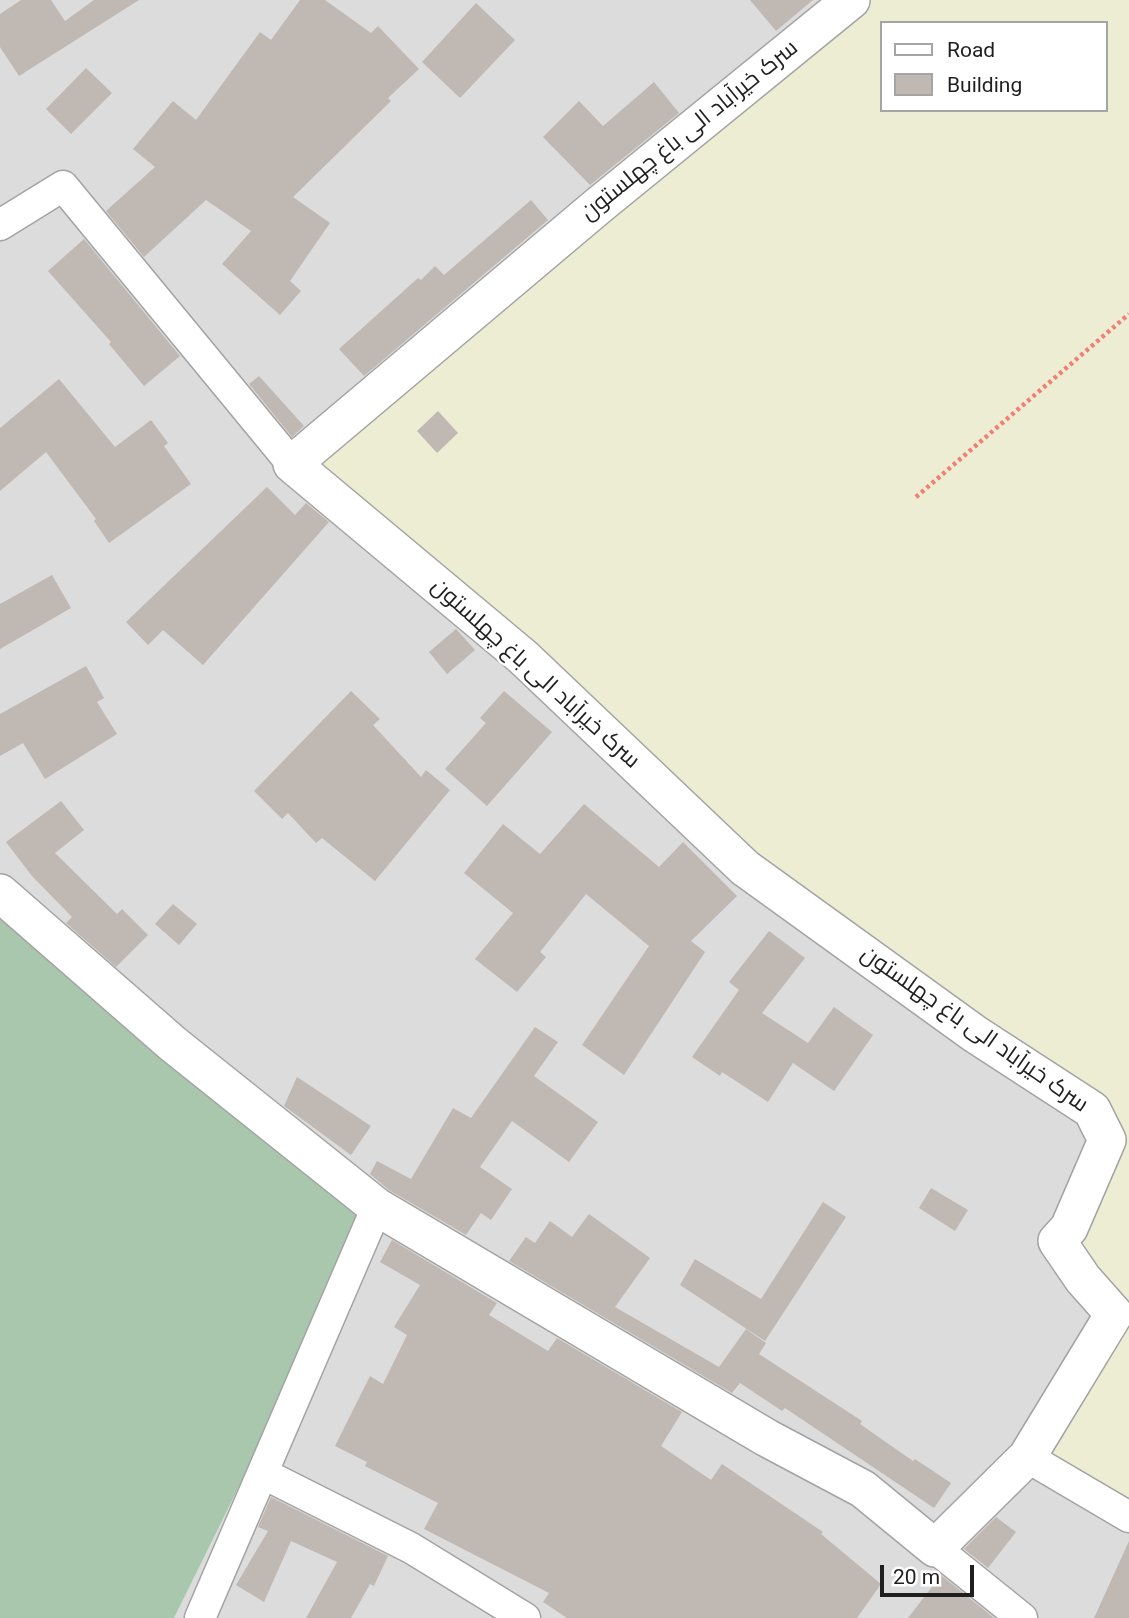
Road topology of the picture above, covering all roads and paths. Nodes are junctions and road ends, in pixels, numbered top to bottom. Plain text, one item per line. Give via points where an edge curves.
1 (851, 0) edge
2 (0, 225) edge
3 (1129, 314) edge
4 (292, 464) junction
5 (916, 497) dead end
6 (0, 893) edge
7 (377, 1207) junction
8 (1121, 1318) edge
9 (1027, 1457) junction
10 (264, 1474) junction
11 (1129, 1517) edge
12 (934, 1548) junction
13 (200, 1618) edge
14 (525, 1618) edge
15 (1022, 1618) edge

1 - 4 street, سرک خیرآباد الی باغ چهلستون
2 - 4 street via 63,186
3 - 5 path
4 - 8 street, سرک خیرآباد الی باغ چهلستون via 523,657 745,868 975,1034 1092,1110 1107,1140 1069,1228 1057,1241 1083,1279
6 - 7 street via 173,1044
7 - 10 street
7 - 12 street via 767,1438 863,1489
8 - 9 street, سرک خیرآباد الی باغ چهلستون
9 - 11 street
9 - 12 street, سرک خیرآباد الی باغ چهلستون
10 - 13 street
10 - 14 street via 411,1548
12 - 15 street

